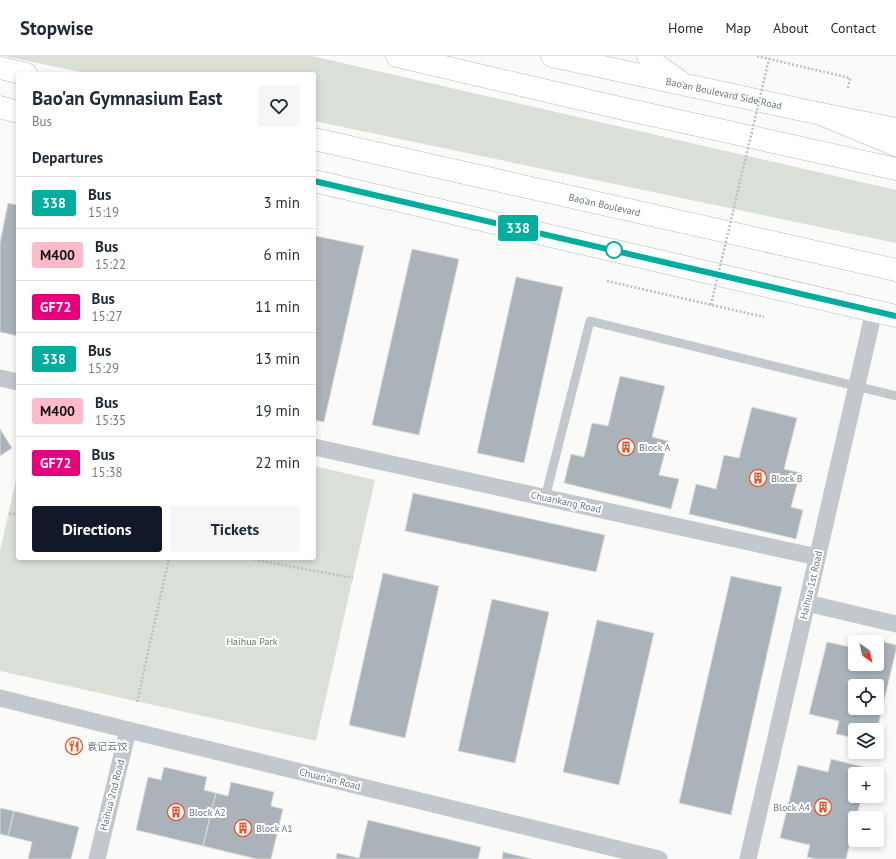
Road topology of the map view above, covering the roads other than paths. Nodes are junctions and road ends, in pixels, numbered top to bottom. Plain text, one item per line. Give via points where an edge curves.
1 (397, 56) edge
2 (552, 56) edge
3 (648, 56) edge
4 (0, 68) edge
5 (17, 72) edge
6 (686, 85) junction
7 (0, 107) edge
8 (16, 111) edge
9 (821, 114) junction
10 (896, 129) edge
11 (316, 139) edge
12 (896, 145) edge
13 (896, 168) edge
14 (316, 180) edge
15 (896, 270) edge
16 (874, 311) junction
17 (896, 316) edge
18 (0, 378) edge
19 (16, 382) edge
20 (857, 386) junction
21 (896, 396) edge
22 (316, 447) edge
23 (545, 498) junction
24 (817, 557) junction
25 (807, 603) junction
26 (896, 624) edge
27 (0, 698) edge
28 (128, 730) junction
29 (96, 859) edge
30 (659, 859) edge
31 (748, 859) edge

1 - 13 main road
2 - 6 main road, Bao'an Boulevard Side Road
3 - 6 main road
4 - 5 main road
6 - 9 main road, Bao'an Boulevard Side Road
7 - 8 main road
9 - 10 main road, Bao'an Boulevard Side Road
9 - 12 main road
11 - 15 main road, Bao'an Boulevard
14 - 16 main road
16 - 17 main road
16 - 20 street, Haihua 1st Road
18 - 19 street
20 - 21 lane
20 - 23 lane via 590,320
20 - 24 street, Haihua 1st Road
22 - 23 street, Chuankang Road
23 - 24 street, Chuankang Road
24 - 25 street, Haihua 1st Road
25 - 26 street
25 - 31 street, Haihua 1st Road
27 - 28 street, Chuan’an Road
28 - 29 street, Haihua 2nd Road
28 - 30 street, Chuan’an Road

